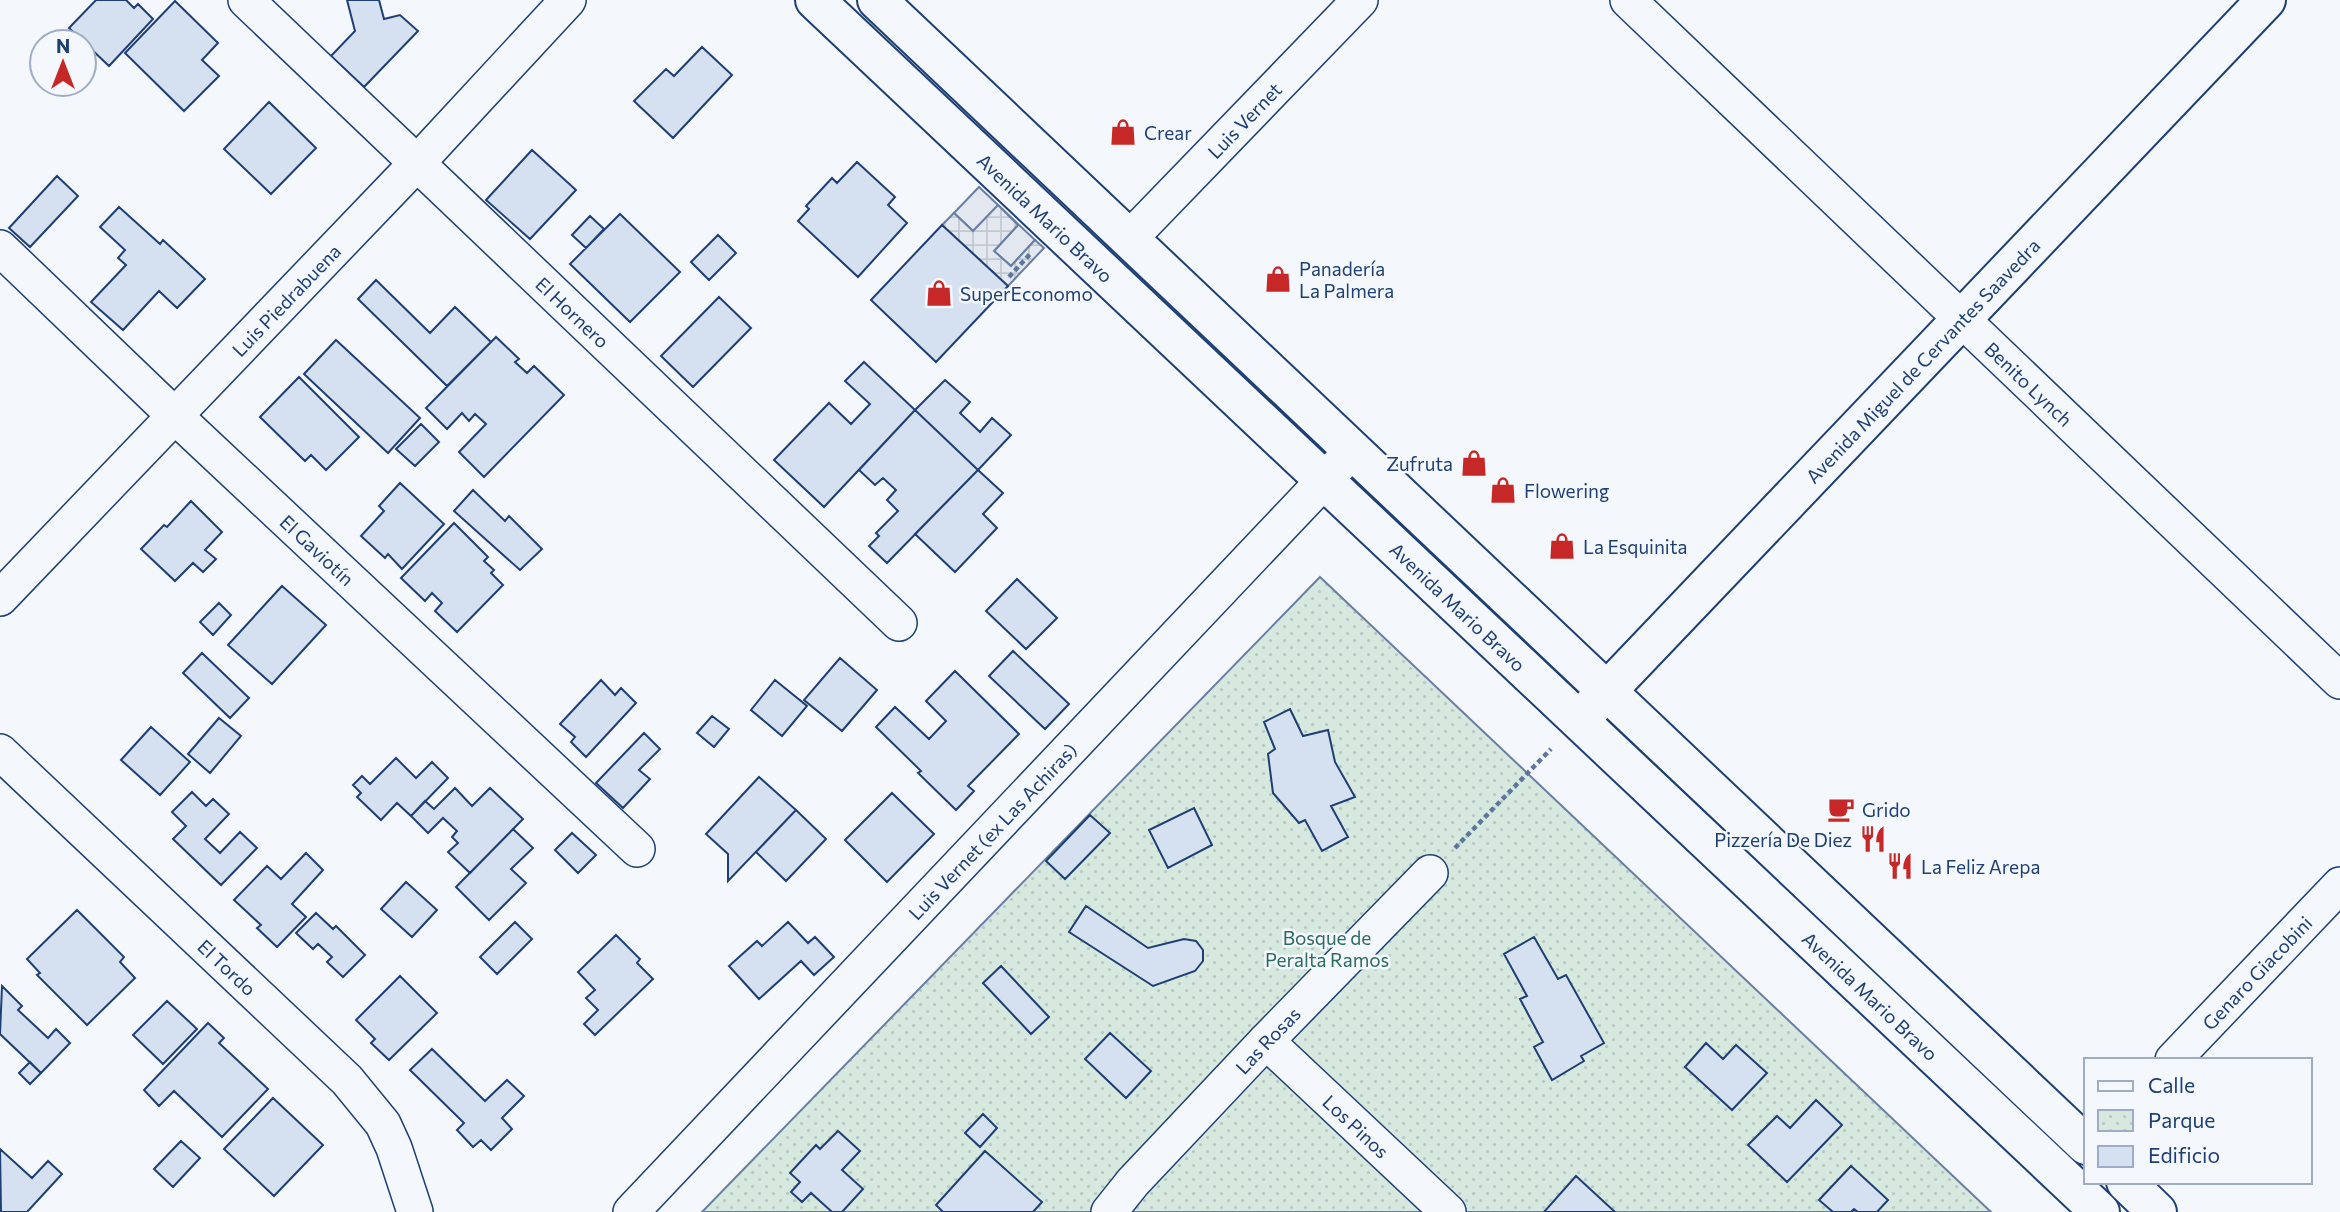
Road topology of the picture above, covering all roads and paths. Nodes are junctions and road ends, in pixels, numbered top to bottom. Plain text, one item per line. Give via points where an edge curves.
1 (246, 0) edge
2 (568, 0) edge
3 (815, 0) edge
4 (877, 0) edge
5 (1360, 0) edge
6 (1628, 0) edge
7 (2266, 0) edge
8 (417, 163) junction
9 (1130, 238) junction
10 (0, 248) edge
11 (1962, 318) junction
12 (175, 416) junction
13 (1353, 450) junction
14 (1325, 481) junction
15 (0, 598) edge
16 (899, 623) dead end
17 (2340, 681) edge
18 (1607, 691) junction
19 (1579, 720) junction
20 (0, 752) edge
21 (637, 849) dead end
22 (1430, 873) joint
23 (2340, 885) edge
24 (1266, 1041) junction
25 (2175, 1058) edge
26 (2084, 1143) edge
27 (2128, 1184) edge
28 (415, 1212) edge
29 (631, 1212) edge
30 (1109, 1212) edge
31 (1448, 1212) edge
32 (2100, 1212) edge
33 (2157, 1212) edge

1 - 8 street, El Hornero
2 - 8 street, Luis Piedrabuena
3 - 14 main road, Avenida Mario Bravo
4 - 9 main road, Avenida Mario Bravo
5 - 9 street, Luis Vernet
6 - 11 street, Benito Lynch
7 - 11 main road, Avenida Miguel de Cervantes Saavedra
8 - 12 street, Luis Piedrabuena
8 - 16 street, El Hornero
9 - 13 main road, Avenida Mario Bravo
10 - 12 street, El Gaviotín
11 - 17 street, Benito Lynch
11 - 18 main road, Avenida Miguel de Cervantes Saavedra
12 - 15 street, Luis Piedrabuena
12 - 21 street, El Gaviotín
13 - 14 street, Luis Vernet (ex Las Achiras)
13 - 18 main road, Avenida Mario Bravo
14 - 19 main road, Avenida Mario Bravo
14 - 29 street, Luis Vernet (ex Las Achiras)
18 - 19 main road, Avenida Miguel de Cervantes Saavedra
18 - 26 main road, Avenida Mario Bravo
19 - 22 path
19 - 32 main road, Avenida Mario Bravo
20 - 28 street, El Tordo via 347,1080 383,1124
22 - 24 street, Las Rosas
23 - 25 street, Genaro Giacobini
24 - 30 street, Las Rosas
24 - 31 street, Los Pinos
27 - 33 main road

